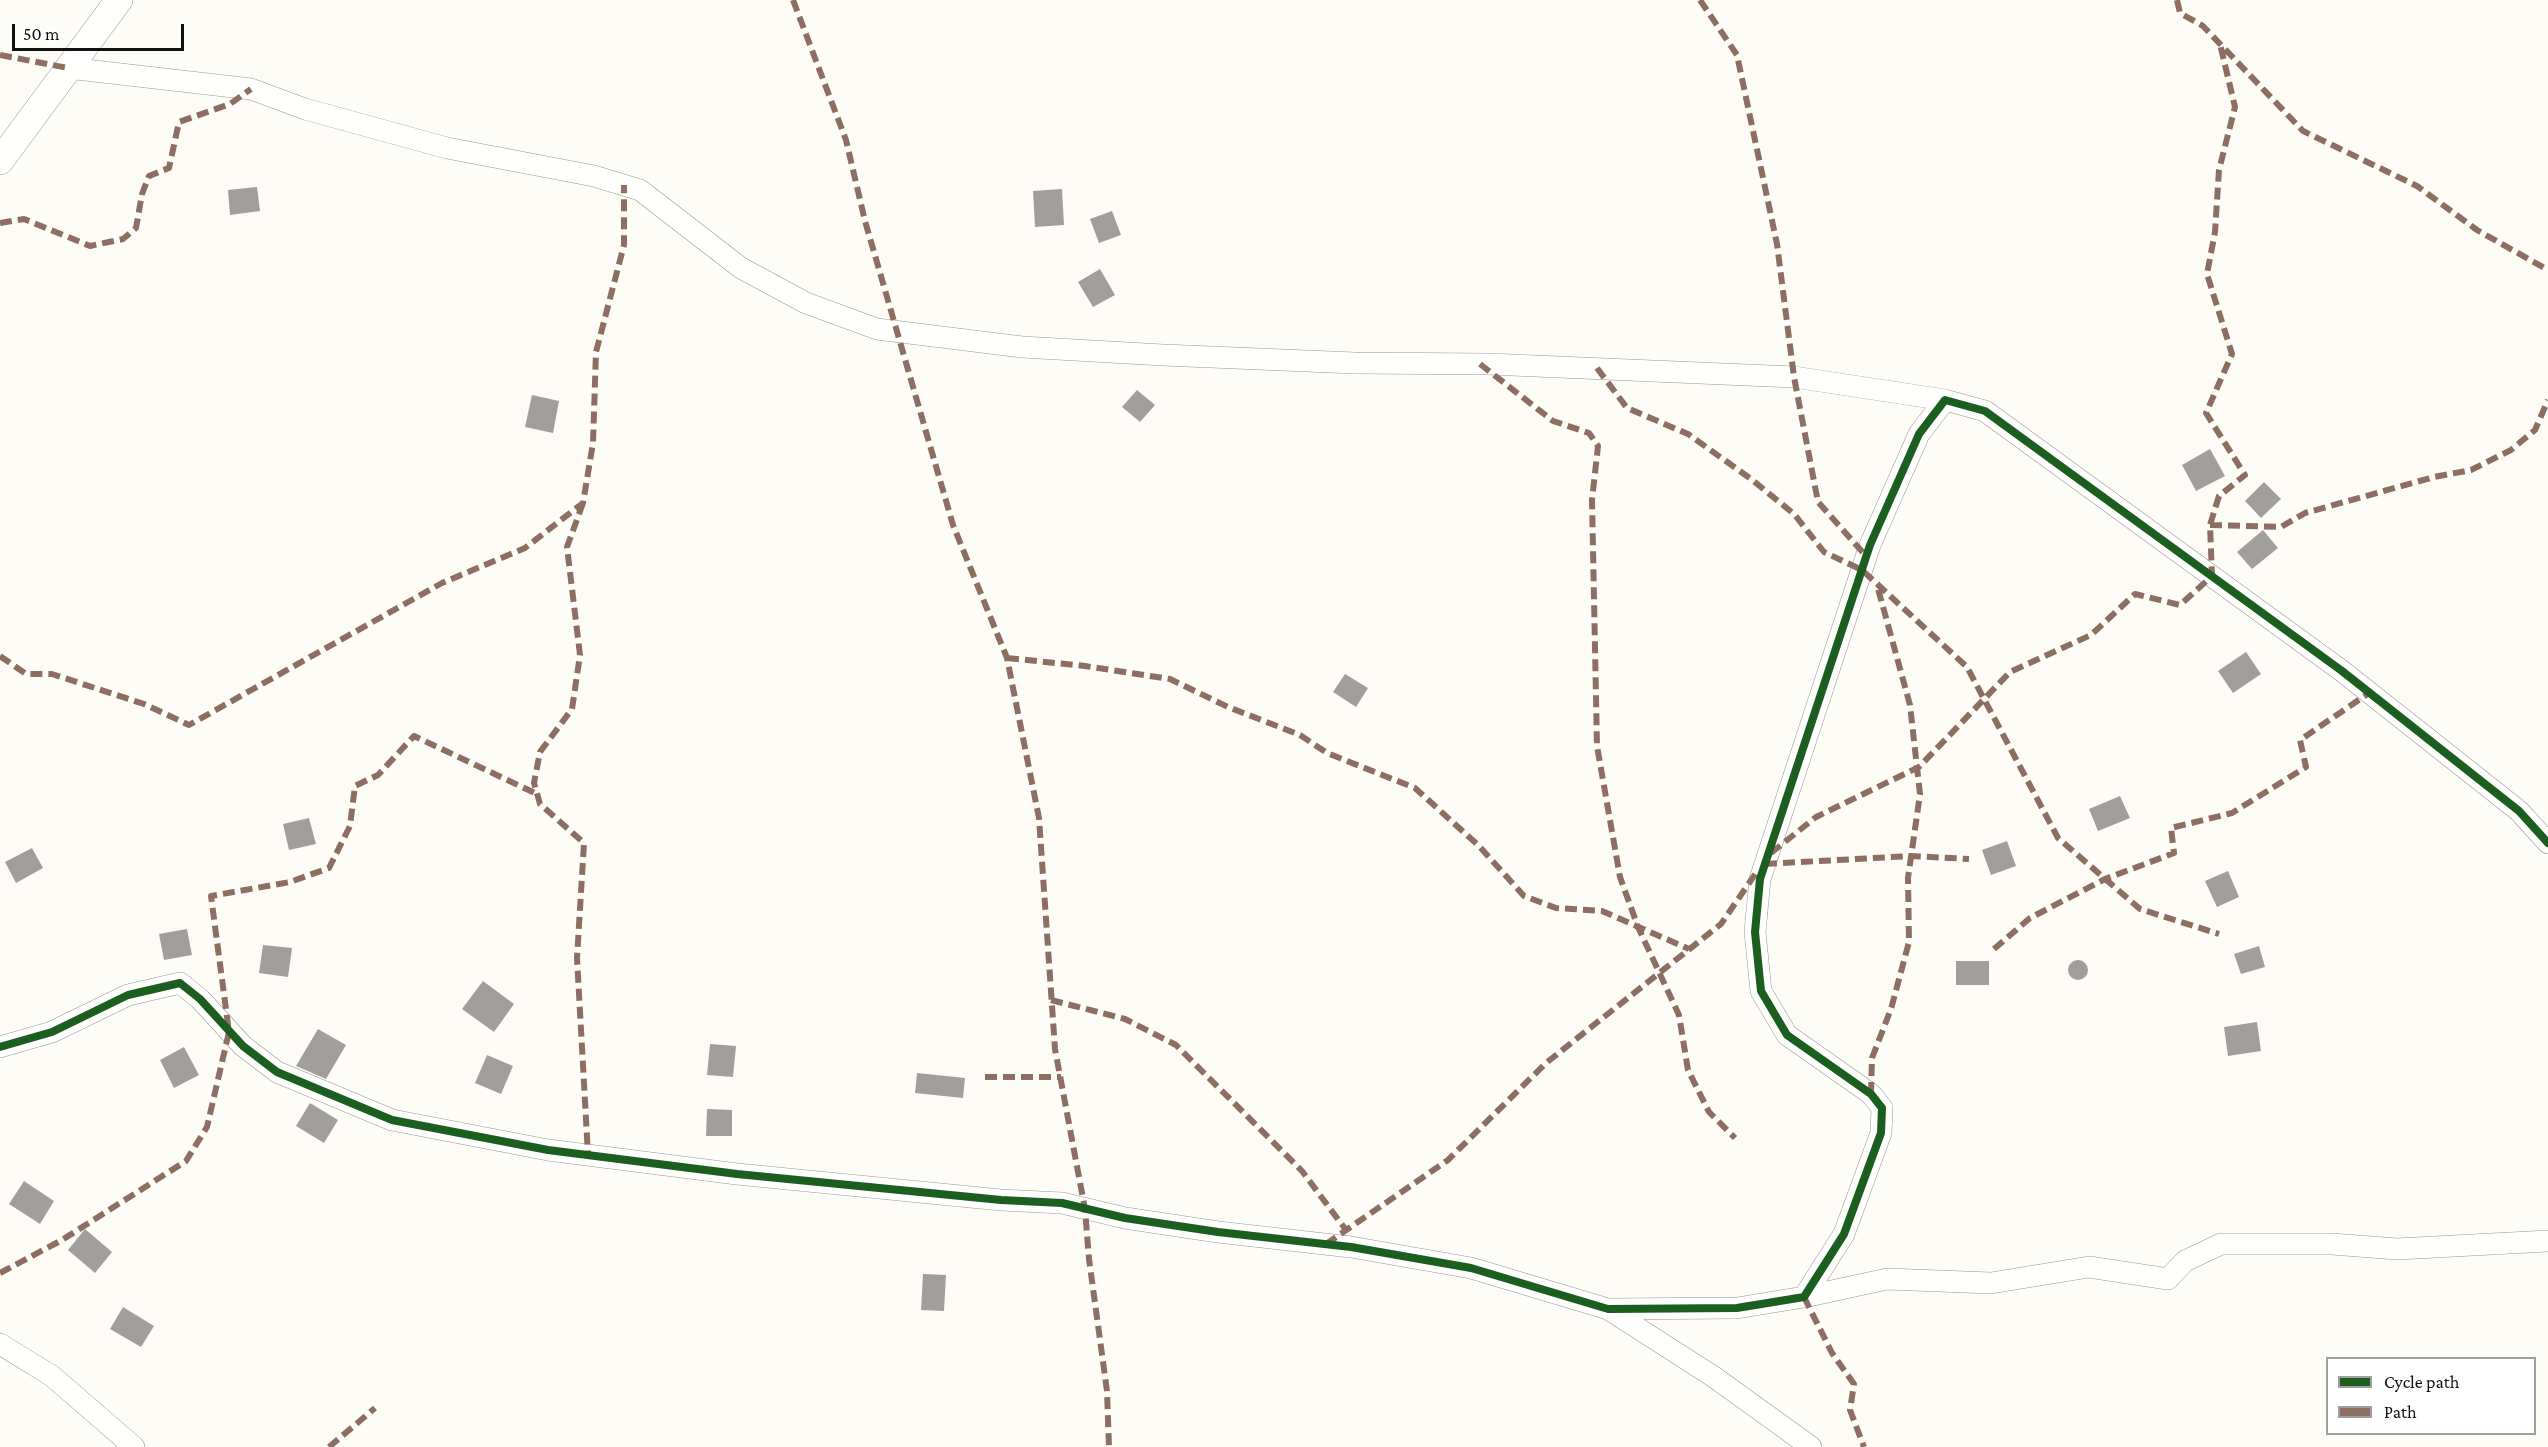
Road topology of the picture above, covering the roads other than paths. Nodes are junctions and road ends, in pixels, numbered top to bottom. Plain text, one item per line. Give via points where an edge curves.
1 (119, 0) edge
2 (68, 68) junction
3 (0, 161) edge
4 (1945, 400) junction
5 (2548, 843) edge
6 (0, 1047) edge
7 (2548, 1241) edge
8 (1804, 1297) junction
9 (1608, 1309) junction
10 (0, 1344) edge
11 (134, 1447) edge
12 (1811, 1447) edge

1 - 2 street
2 - 3 street
2 - 4 street via 251,89 305,109 447,148 594,176 640,190 741,268 806,303 877,329 1022,346 1163,355 1794,377
4 - 5 street via 1985,411 2342,671 2519,811
4 - 8 street via 1920,434 1870,545 1760,879 1755,932 1761,991 1787,1035 1871,1094 1882,1108 1881,1133 1844,1234
6 - 9 street via 52,1032 128,995 180,983 200,999 243,1047 277,1072 393,1120 548,1150 749,1176 1062,1203 1148,1221 1351,1247 1471,1268
7 - 8 street via 2397,1249 2332,1244 2221,1244 2185,1261 2168,1279 2089,1267 1991,1283 1887,1279
8 - 9 street via 1737,1308
9 - 12 street via 1714,1377
10 - 11 street via 52,1376

